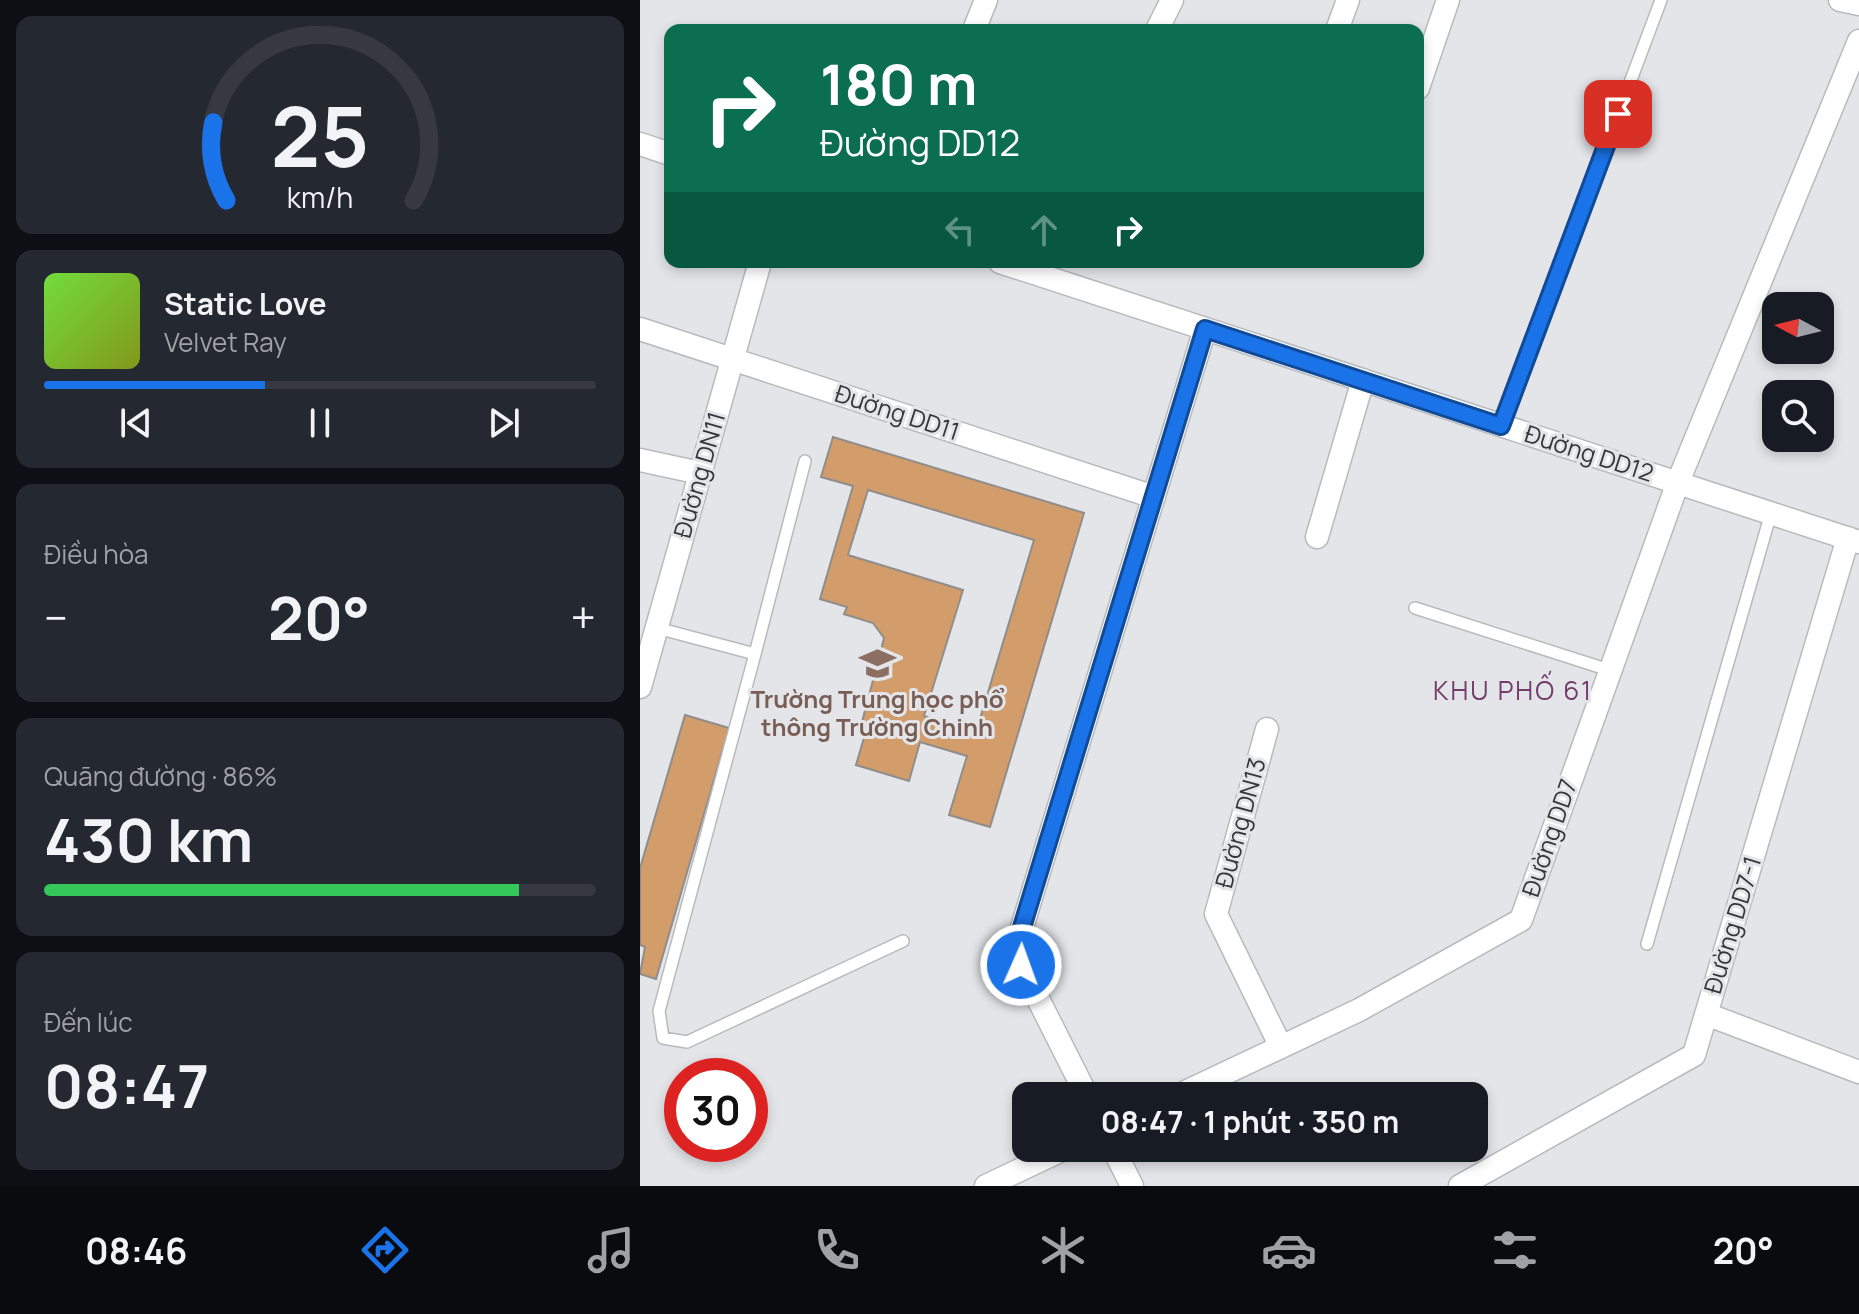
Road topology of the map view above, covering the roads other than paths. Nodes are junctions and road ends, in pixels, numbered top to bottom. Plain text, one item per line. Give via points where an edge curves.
1 (986, 0) edge
2 (1172, 0) edge
3 (1348, 0) edge
4 (1448, 0) edge
5 (1661, 0) edge
6 (1840, 0) edge
7 (1859, 4) edge
8 (976, 24) edge
9 (1160, 24) edge
10 (1339, 24) edge
11 (1859, 41) edge
12 (1424, 70) edge
13 (640, 144) edge
14 (664, 152) edge
15 (758, 268) edge
16 (1018, 268) edge
17 (640, 329) edge
18 (1205, 329) junction
19 (732, 359) junction
20 (1363, 380) junction
21 (1501, 426) junction
22 (640, 460) edge
23 (805, 461) dead end
24 (700, 473) junction
25 (1678, 482) junction
26 (1154, 497) junction
27 (1771, 513) junction
28 (1317, 537) dead end
29 (1854, 540) edge
30 (1415, 608) dead end
31 (657, 628) junction
32 (755, 654) junction
33 (1609, 670) junction
34 (640, 687) edge
35 (1267, 729) dead end
36 (903, 941) dead end
37 (1647, 944) dead end
38 (1706, 1014) junction
39 (1281, 1047) junction
40 (1859, 1072) edge
41 (1080, 1082) edge
42 (1207, 1082) edge
43 (1037, 1162) edge
44 (1120, 1162) edge
45 (986, 1186) edge
46 (1132, 1186) edge
47 (1460, 1186) edge

1 - 8 street
2 - 9 street
3 - 10 street
4 - 12 street
5 - 21 lane
6 - 7 street
11 - 25 street, Đường DD7
13 - 14 street
15 - 19 street, Đường DN11
16 - 18 street, Đường DD12
17 - 19 street, Đường DD11
18 - 20 street, Đường DD12
18 - 26 street
19 - 24 street, Đường DN11
19 - 26 street, Đường DD11
20 - 21 street, Đường DD12
20 - 28 street
21 - 25 street, Đường DD12
22 - 24 street
23 - 32 lane
24 - 31 street, Đường DN11
25 - 27 street, Đường DD12
25 - 33 street, Đường DD7
26 - 41 street via 1019,937 1021,965
27 - 29 street, Đường DD12
27 - 37 lane
29 - 38 street, Đường DD7-1
30 - 33 lane
31 - 32 lane
31 - 34 street, Đường DN11
32 - 36 lane via 659,1011 663,1038 687,1042
33 - 39 street, Đường DD7 via 1521,920
35 - 39 street, Đường DN13 via 1216,914
38 - 40 street
38 - 47 street, Đường DD7-1 via 1694,1055
39 - 42 street, Đường DD7
43 - 45 street
44 - 46 street

